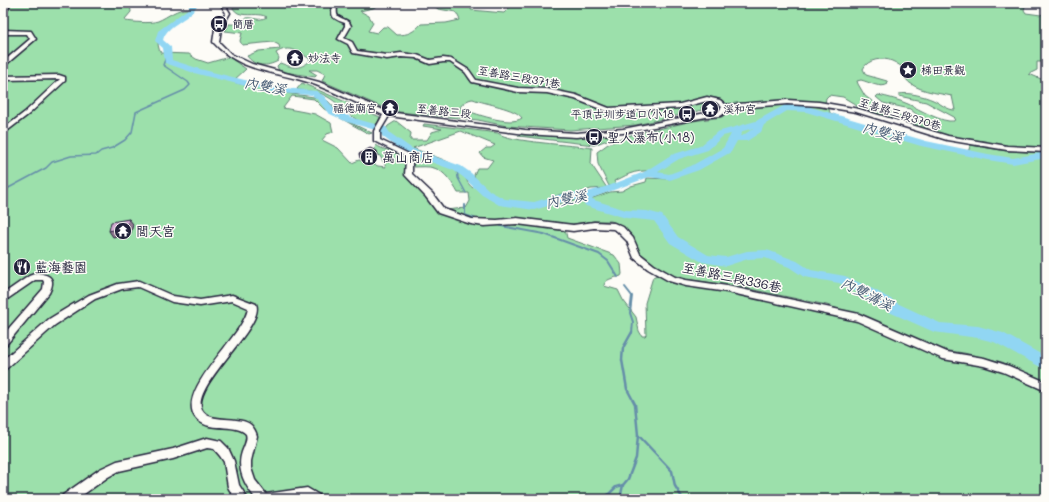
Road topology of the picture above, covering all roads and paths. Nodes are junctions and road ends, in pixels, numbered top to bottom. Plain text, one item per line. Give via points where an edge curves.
1 (8, 3) edge
2 (222, 3) edge
3 (335, 3) edge
4 (3, 11) edge
5 (3, 32) edge
6 (3, 65) edge
7 (3, 78) edge
8 (725, 107) junction
9 (387, 114) junction
10 (3, 132) edge
11 (1046, 150) edge
12 (3, 299) edge
13 (3, 342) edge
14 (3, 366) edge
15 (1046, 387) edge
16 (67, 499) edge
17 (242, 499) edge
18 (263, 499) edge
19 (269, 499) edge
20 (315, 499) edge

1 - 4 street
2 - 9 street, 至善路三段 via 228,13 218,29 216,42 229,55 250,65 317,83
3 - 8 street, 至善路三段371巷 via 334,15 347,22 348,26 341,37 350,43 355,52 386,57 416,57 430,62 452,61 467,71 474,81 518,90 547,91 576,97 608,110 680,106 707,99 718,101
5 - 6 street via 30,32 33,39
7 - 10 street via 63,80
8 - 9 street, 至善路三段 via 720,114 706,114 623,131 576,135 525,132
8 - 11 street, 至善路三段370巷 via 787,102 819,104 858,110 947,138 1007,148
9 - 15 street, 至善路三段336巷 via 379,128 377,141 407,155 408,175 441,211 484,223 517,220 573,228 614,226 630,240 638,256 672,279 727,288 859,318 946,356 984,362
12 - 13 street via 32,278 45,277 48,280 46,291
14 - 18 street via 63,314 92,297 121,286 139,284 172,299 200,303 232,298 253,306 249,321 211,374 196,404 200,416 204,419 239,425 250,430 252,436 246,474
16 - 17 street via 117,466 173,454 207,443 217,445 224,452 229,461 234,487
19 - 20 street via 306,494

